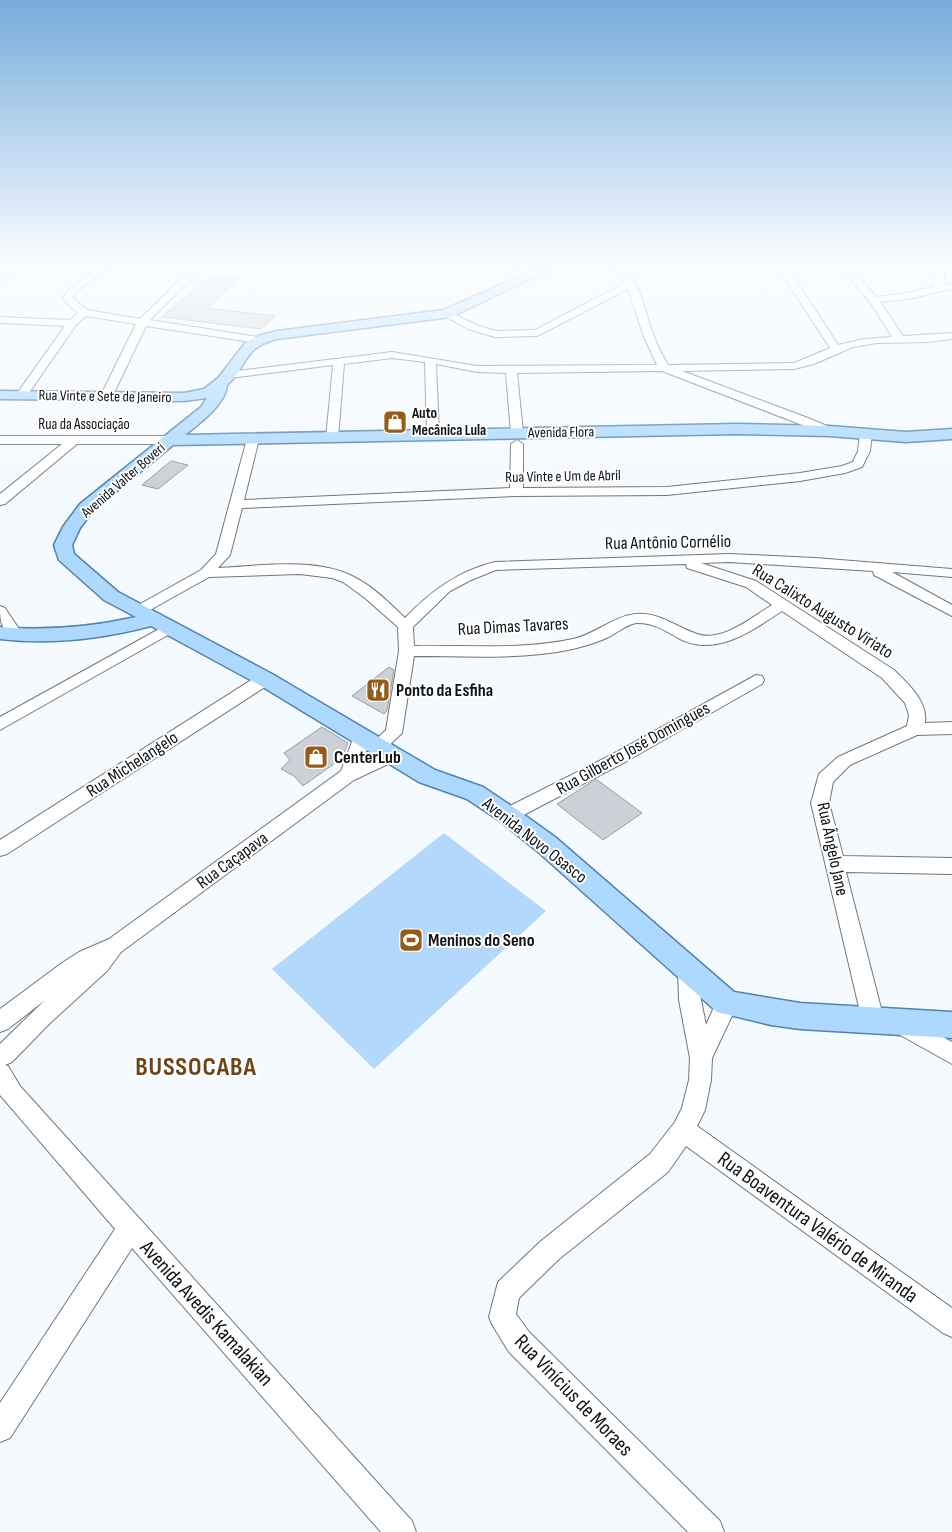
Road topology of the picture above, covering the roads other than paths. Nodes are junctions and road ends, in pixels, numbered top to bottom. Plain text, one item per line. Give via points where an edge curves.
1 (60, 339) edge
2 (134, 339) edge
3 (255, 339) edge
4 (650, 339) edge
5 (830, 339) edge
6 (893, 339) edge
7 (258, 340) joint
8 (836, 349) junction
9 (430, 360) junction
10 (339, 362) junction
11 (664, 368) junction
12 (511, 370) junction
13 (213, 393) junction
14 (0, 395) edge
15 (22, 395) junction
16 (107, 395) junction
17 (828, 431) junction
18 (432, 434) junction
19 (866, 434) junction
20 (952, 434) edge
21 (332, 438) junction
22 (517, 438) junction
23 (253, 439) junction
24 (0, 440) edge
25 (74, 440) junction
26 (169, 440) junction
27 (516, 492) junction
28 (0, 502) edge
29 (235, 504) junction
30 (677, 560) junction
31 (867, 567) junction
32 (206, 572) junction
33 (952, 573) edge
34 (782, 605) junction
35 (0, 611) edge
36 (952, 611) edge
37 (154, 619) junction
38 (405, 626) junction
39 (7, 634) edge
40 (408, 651) junction
41 (265, 679) junction
42 (756, 680) dead end
43 (0, 724) edge
44 (952, 728) edge
45 (915, 729) junction
46 (377, 747) junction
47 (348, 775) junction
48 (508, 815) junction
49 (0, 849) edge
50 (835, 864) junction
51 (952, 866) edge
52 (116, 945) junction
53 (688, 969) junction
54 (26, 1001) junction
55 (727, 1003) junction
56 (42, 1016) junction
57 (873, 1020) junction
58 (0, 1022) edge
59 (899, 1023) junction
60 (952, 1025) edge
61 (952, 1054) edge
62 (701, 1058) junction
63 (3, 1069) edge
64 (683, 1130) junction
65 (131, 1228) junction
66 (952, 1324) edge
67 (0, 1428) edge
68 (401, 1532) edge
69 (709, 1532) edge

1 - 15 street
2 - 16 street
3 - 7 street
4 - 11 street
5 - 8 street
6 - 8 street via 862,342
7 - 13 main road, Avenida Valter Boveri via 243,351
8 - 11 street via 816,361 794,366
9 - 10 street via 392,355
9 - 12 street via 478,369
9 - 18 street
10 - 13 street
10 - 21 street
11 - 12 street
11 - 17 street
12 - 22 street
13 - 16 main road, Rua Vinte e Sete de Janeiro via 184,397
13 - 26 main road, Avenida Valter Boveri via 192,421
14 - 15 main road, Rua Vinte e Sete de Janeiro
15 - 16 main road, Rua Vinte e Sete de Janeiro
17 - 19 main road, Avenida Flora
17 - 22 main road, Avenida Flora via 737,429
18 - 21 main road, Avenida Flora
18 - 22 main road, Avenida Flora
19 - 20 main road, Avenida Flora via 935,437
19 - 27 street, Rua Vinte e Um de Abril via 858,464 800,477 667,491
21 - 23 main road, Avenida Flora
22 - 27 street
23 - 26 main road, Avenida Flora
23 - 29 street
24 - 25 street, Rua da Associação
25 - 26 street, Rua da Associação
25 - 28 street
26 - 37 main road, Avenida Valter Boveri via 86,508 63,545 65,556 111,596
27 - 29 street, Rua Vinte e Um de Abril
29 - 32 street via 223,555
30 - 31 street, Rua Antônio Cornélio via 730,558
30 - 34 street, Rua Calixto Augusto Viriato via 751,584
30 - 38 street, Rua Antônio Cornélio via 495,566 454,583
31 - 33 street, Rua Antônio Cornélio
31 - 36 street
32 - 37 street
32 - 38 street via 332,572 349,579
34 - 40 street, Rua Dimas Tavares via 737,632 716,640 690,638 656,620 643,618 632,619 605,633 566,645
34 - 45 street, Rua Calixto Augusto Viriato via 888,674 904,689 917,713
35 - 39 street
37 - 39 main road via 93,632
37 - 41 main road, Avenida Novo Osasco
37 - 43 street
38 - 40 street
40 - 46 street via 394,733
41 - 46 main road, Avenida Novo Osasco
41 - 49 street, Rua Michelangelo
42 - 48 street, Rua Gilberto José Domingues via 619,758
44 - 45 street
45 - 50 street, Rua Ângelo Jane via 844,761 825,778 820,803
46 - 47 street, Rua Caçapava
46 - 47 street
46 - 48 main road, Avenida Novo Osasco via 427,776 476,793
47 - 52 street, Rua Caçapava
48 - 53 main road, Avenida Novo Osasco via 546,844
50 - 51 street
50 - 57 street, Rua Ângelo Jane
52 - 54 street, Rua Caçapava via 86,958
52 - 56 street, Rua Caçapava via 100,965
53 - 55 main road, Avenida Novo Osasco
53 - 62 street via 690,1000
54 - 56 street
54 - 58 street, Rua Caçapava
55 - 57 main road, Avenida Novo Osasco via 771,1012
55 - 62 street
56 - 63 street, Rua Caçapava
57 - 59 main road, Avenida Novo Osasco
59 - 60 main road, Avenida Novo Osasco
59 - 61 street
62 - 64 street, Rua Vinícius de Moraes via 693,1110
63 - 65 street, Avenida Avedis Kamalakian
64 - 66 street, Rua Boaventura Valério de Miranda
64 - 69 street, Rua Vinícius de Moraes via 660,1163 550,1250 507,1291 502,1317 518,1342
65 - 67 street
65 - 68 street, Avenida Avedis Kamalakian

